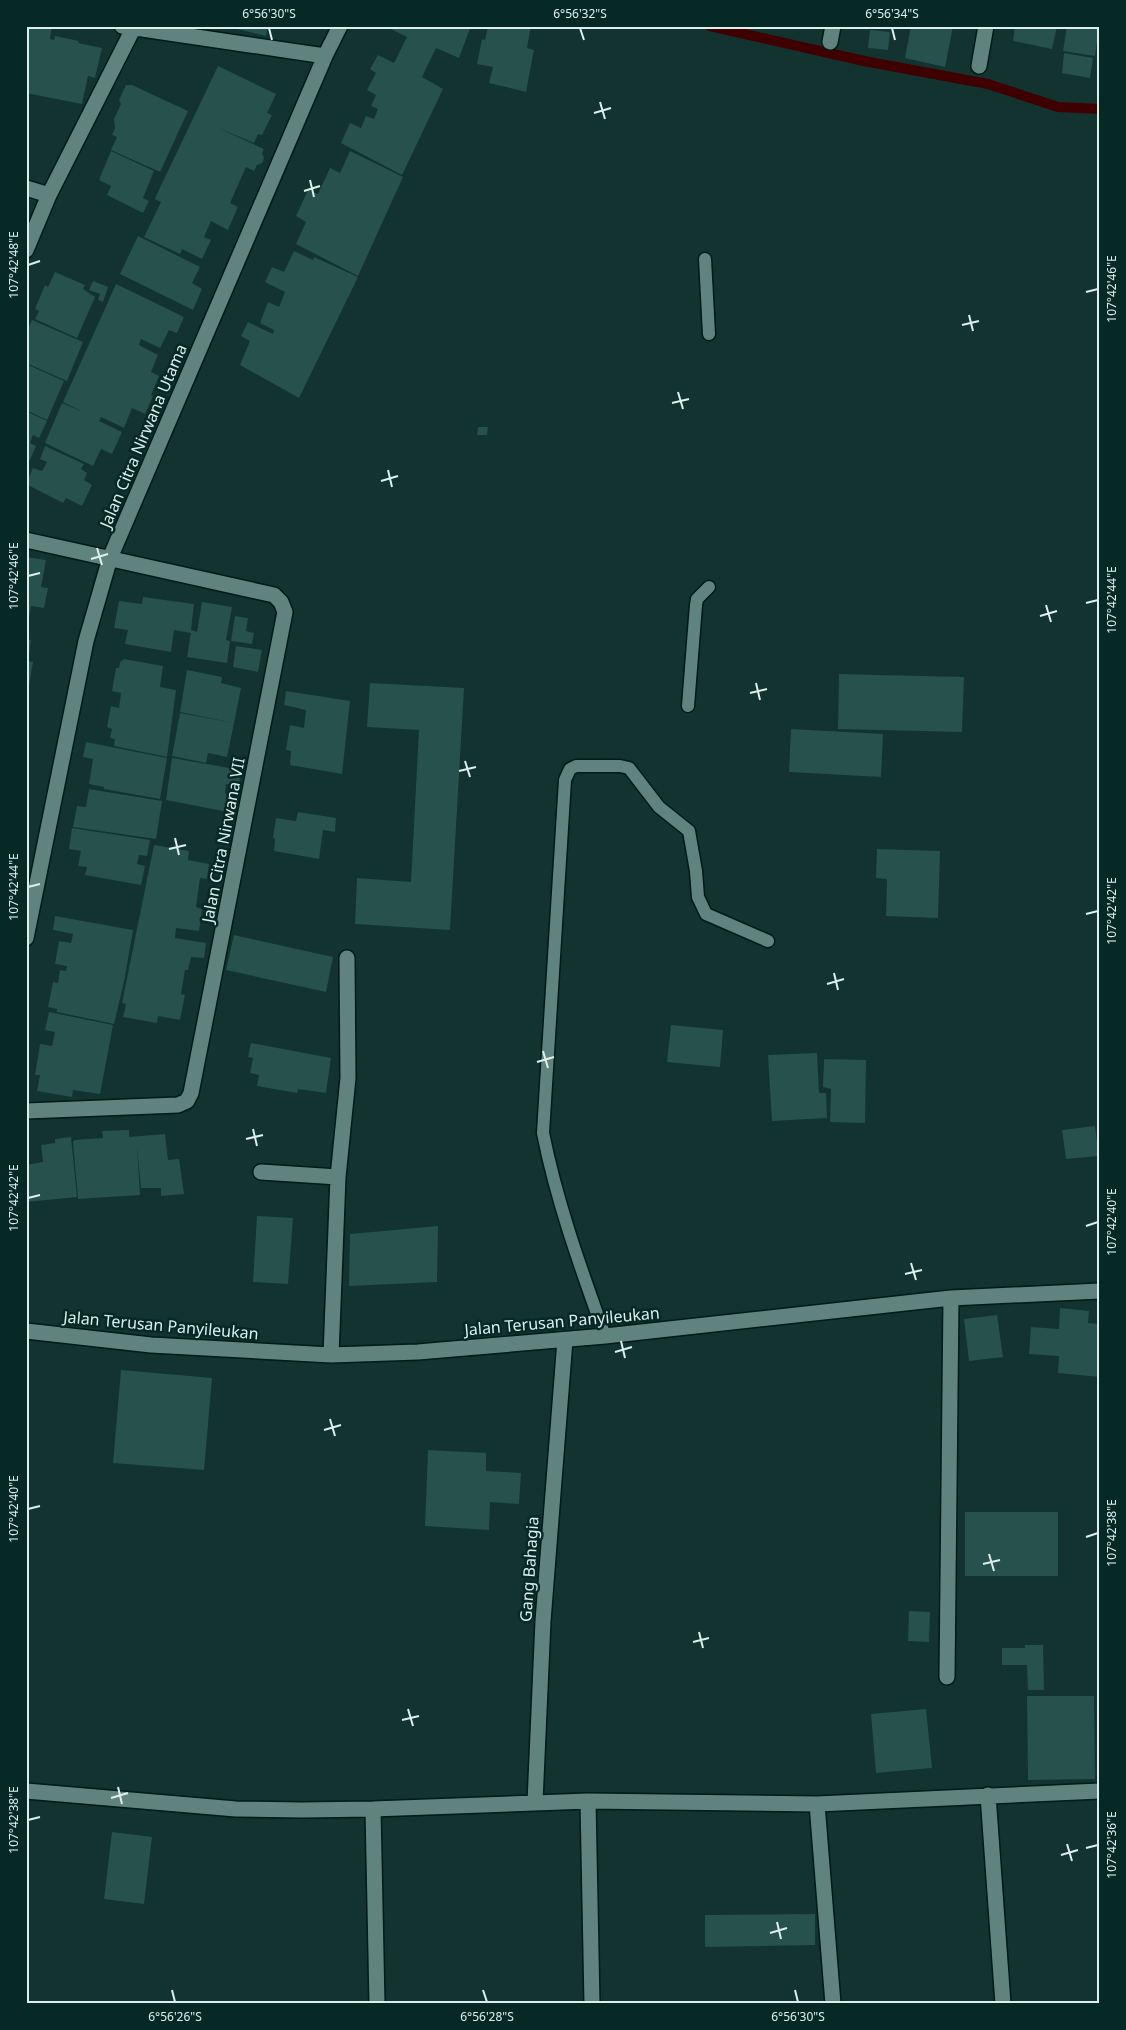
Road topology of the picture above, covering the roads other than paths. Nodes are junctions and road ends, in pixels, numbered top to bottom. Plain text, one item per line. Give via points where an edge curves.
1 (340, 26) edge
2 (833, 26) edge
3 (986, 26) edge
4 (127, 28) edge
5 (830, 42) dead end
6 (325, 56) junction
7 (979, 66) dead end
8 (26, 188) edge
9 (49, 195) junction
10 (26, 250) edge
11 (705, 259) dead end
12 (709, 334) dead end
13 (26, 540) edge
14 (110, 558) junction
15 (710, 587) dead end
16 (688, 706) dead end
17 (26, 938) edge
18 (768, 941) dead end
19 (347, 958) dead end
20 (26, 1110) edge
21 (261, 1172) dead end
22 (338, 1177) junction
23 (1100, 1291) edge
24 (951, 1298) junction
25 (26, 1331) edge
26 (605, 1336) junction
27 (565, 1340) junction
28 (331, 1355) junction
29 (947, 1677) dead end
30 (26, 1791) edge
31 (1100, 1791) edge
32 (988, 1795) junction
33 (588, 1801) junction
34 (535, 1802) junction
35 (817, 1804) junction
36 (373, 1809) junction
37 (377, 2004) edge
38 (592, 2004) edge
39 (833, 2004) edge
40 (1003, 2004) edge

1 - 6 street, Jalan Citra Nirwana Utama
2 - 5 street
3 - 7 street
4 - 6 street
4 - 9 street
6 - 14 street, Jalan Citra Nirwana Utama
8 - 9 street
9 - 10 street
11 - 12 lane
13 - 14 street, Jalan Citra Nirwana VII
14 - 17 street, Jalan Citra Nirwana Utama via 86,641
14 - 20 street, Jalan Citra Nirwana VII via 274,595 285,612 187,1101 178,1105
15 - 16 lane via 697,599
18 - 26 lane via 706,914 698,897 688,832 659,807 629,768 576,766 570,769 565,780 543,1133 565,1222
19 - 22 street via 348,1078
21 - 22 street
22 - 28 street
23 - 24 street, Jalan Terusan Panyileukan
24 - 26 street, Jalan Terusan Panyileukan
24 - 29 street
25 - 28 street, Jalan Terusan Panyileukan via 151,1345
26 - 27 street, Jalan Terusan Panyileukan
27 - 28 street, Jalan Terusan Panyileukan via 418,1352
27 - 34 street, Gang Bahagia via 542,1621
30 - 36 street via 236,1809
31 - 32 street
32 - 35 street
32 - 40 street
33 - 34 street
33 - 35 street
33 - 38 street
34 - 36 street
35 - 39 street
36 - 37 street

